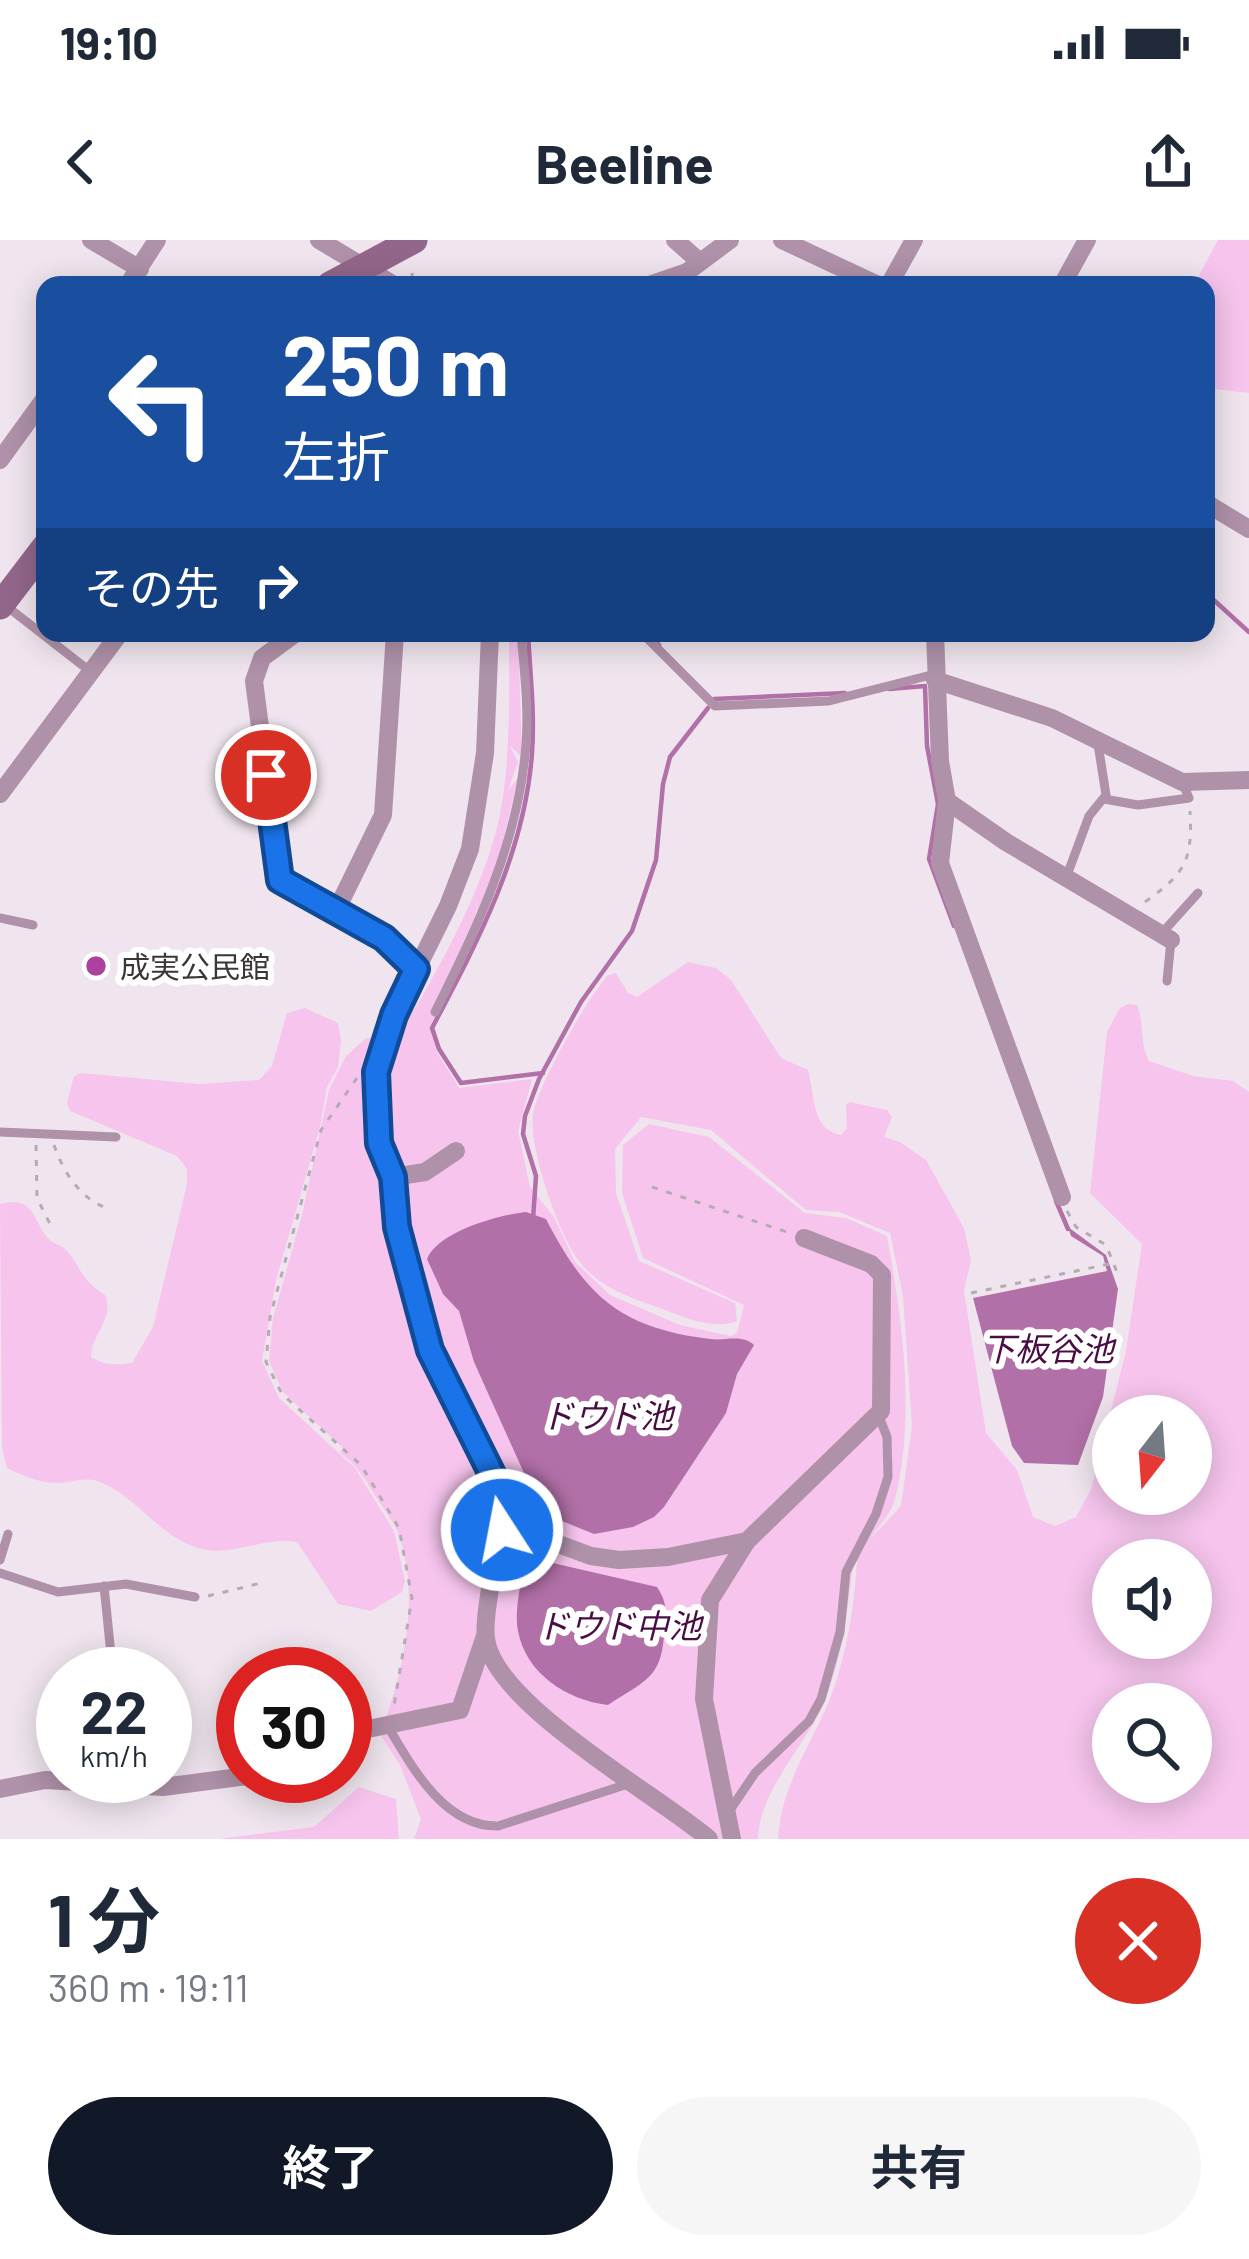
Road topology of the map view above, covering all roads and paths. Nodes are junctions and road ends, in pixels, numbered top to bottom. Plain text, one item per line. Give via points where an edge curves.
1 (91, 240) edge
2 (158, 240) edge
3 (319, 240) edge
4 (414, 240) edge
5 (676, 240) edge
6 (730, 240) edge
7 (782, 240) edge
8 (914, 240) edge
9 (1088, 240) edge
10 (700, 262) junction
11 (368, 267) junction
12 (412, 273) dead end
13 (133, 276) edge
14 (135, 276) edge
15 (349, 276) edge
16 (380, 276) edge
17 (412, 276) edge
18 (677, 276) edge
19 (847, 276) edge
20 (895, 276) edge
21 (1067, 276) edge
22 (36, 410) edge
23 (0, 460) edge
24 (1215, 508) edge
25 (1249, 529) edge
26 (36, 559) edge
27 (1, 604) edge
28 (36, 630) edge
29 (51, 642) edge
30 (113, 642) edge
31 (284, 642) edge
32 (393, 642) edge
33 (490, 642) edge
34 (522, 642) edge
35 (652, 642) edge
36 (935, 642) edge
37 (91, 672) junction
38 (935, 677) junction
39 (1097, 739) junction
40 (1249, 780) edge
41 (1185, 790) junction
42 (0, 794) edge
43 (1103, 799) junction
44 (947, 801) junction
45 (1066, 878) junction
46 (1198, 892) dead end
47 (335, 911) junction
48 (1132, 917) junction
49 (0, 918) edge
50 (33, 925) dead end
51 (1166, 938) junction
52 (416, 969) junction
53 (1168, 982) dead end
54 (435, 1012) dead end
55 (367, 1069) dead end
56 (36, 1131) junction
57 (52, 1131) junction
58 (0, 1132) edge
59 (116, 1137) dead end
60 (456, 1151) dead end
61 (393, 1177) junction
62 (652, 1187) dead end
63 (1062, 1197) joint
64 (109, 1209) dead end
65 (53, 1230) dead end
66 (804, 1238) joint
67 (1114, 1263) junction
68 (1119, 1277) dead end
69 (971, 1293) dead end
70 (878, 1414) junction
71 (506, 1502) junction
72 (8, 1534) dead end
73 (747, 1541) junction
74 (0, 1560) edge
75 (0, 1573) edge
76 (261, 1583) dead end
77 (104, 1586) junction
78 (195, 1597) joint
79 (485, 1636) junction
80 (110, 1647) edge
81 (388, 1724) junction
82 (372, 1731) edge
83 (216, 1780) edge
84 (632, 1783) junction
85 (0, 1789) edge
86 (728, 1813) junction
87 (709, 1839) edge
88 (732, 1839) edge

1 - 13 street
2 - 14 street
3 - 11 street
4 - 11 main road
5 - 10 street
6 - 10 street
7 - 19 street
8 - 20 street
9 - 21 street
10 - 18 street
11 - 15 main road
11 - 16 street
12 - 17 path
22 - 23 street
24 - 25 street
26 - 27 main road
27 - 28 lane
29 - 37 lane
30 - 37 street
31 - 47 street via 262,658 254,681 277,868 280,880
32 - 47 street via 383,815
33 - 52 street via 470,849
34 - 54 lane via 527,738 520,785 498,878
35 - 38 lane via 715,706 829,701
36 - 38 street
37 - 42 street
38 - 39 street
38 - 44 street
39 - 41 street
39 - 43 lane
40 - 41 street
41 - 43 lane via 1138,805
41 - 48 path via 1190,848 1178,877
43 - 45 lane
44 - 45 street
44 - 63 street via 940,863
45 - 48 street
46 - 51 lane
47 - 52 street via 384,938
48 - 51 street
49 - 50 lane
51 - 53 lane
52 - 61 street via 376,1072 379,1143
55 - 81 path via 321,1130 266,1362 282,1394 361,1465 404,1545 412,1598
56 - 57 lane
56 - 58 lane
56 - 65 path via 37,1198
57 - 59 lane
57 - 64 path via 76,1186
60 - 61 street via 425,1172
61 - 71 street via 397,1227 430,1350
62 - 66 path
63 - 67 path via 1076,1227 1106,1245
66 - 70 street via 882,1275
67 - 68 path
67 - 69 path
70 - 73 street
70 - 86 lane via 887,1478 846,1571 841,1632 821,1699
71 - 73 street via 530,1527 591,1556 668,1557
71 - 79 street
72 - 74 lane
73 - 86 street via 710,1600 705,1646 704,1699
75 - 77 lane via 58,1592
76 - 78 path
77 - 78 lane
77 - 80 lane
79 - 81 street via 460,1710
79 - 84 street via 528,1703
81 - 82 street
81 - 84 lane via 447,1809 482,1827
83 - 85 street via 163,1787 45,1780
84 - 87 street
86 - 88 street

